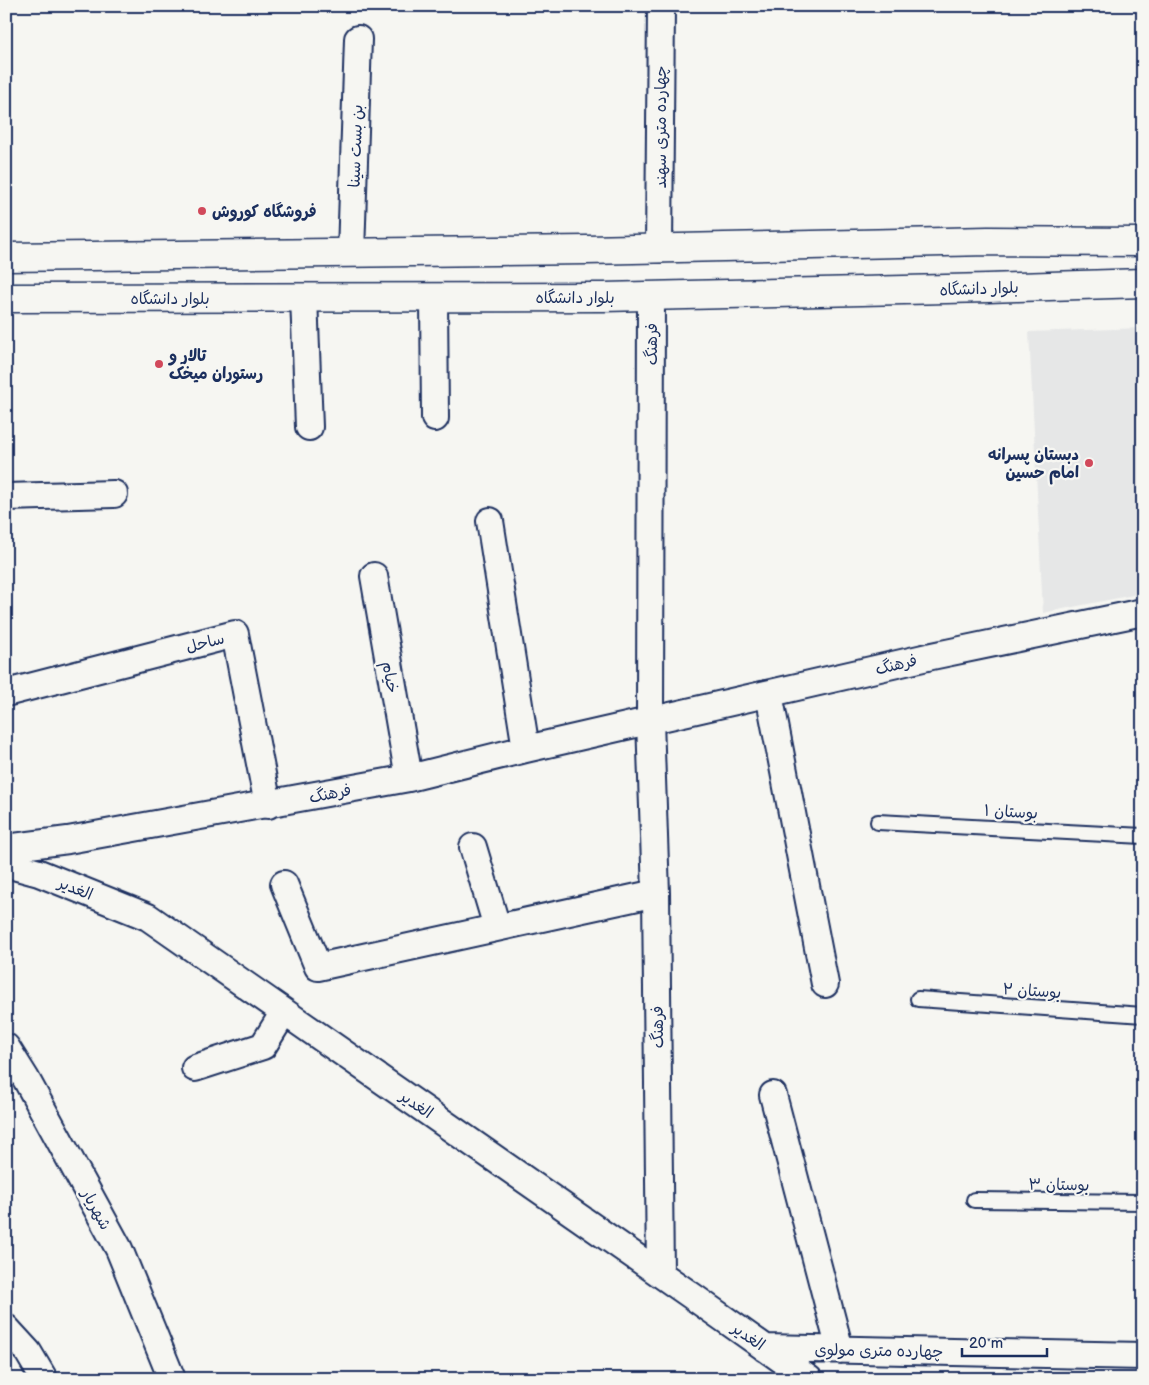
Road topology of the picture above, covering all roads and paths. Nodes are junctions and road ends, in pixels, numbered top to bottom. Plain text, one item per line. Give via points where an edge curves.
1 (661, 6) edge
2 (358, 39) dead end
3 (1143, 242) edge
4 (659, 249) junction
5 (351, 253) junction
6 (6, 257) edge
7 (1143, 283) edge
8 (651, 296) junction
9 (304, 297) junction
10 (434, 297) junction
11 (6, 298) edge
12 (435, 418) dead end
13 (309, 427) dead end
14 (114, 494) dead end
15 (6, 497) edge
16 (490, 521) dead end
17 (374, 576) dead end
18 (1142, 614) edge
19 (6, 693) edge
20 (769, 694) junction
21 (650, 721) junction
22 (526, 749) junction
23 (409, 778) junction
24 (268, 805) junction
25 (878, 822) dead end
26 (1143, 836) edge
27 (473, 846) dead end
28 (6, 848) edge
29 (6, 864) edge
30 (284, 884) dead end
31 (656, 892) junction
32 (498, 927) junction
33 (825, 984) dead end
34 (918, 999) dead end
35 (284, 1012) junction
36 (1143, 1015) edge
37 (6, 1047) edge
38 (195, 1068) dead end
39 (773, 1095) dead end
40 (974, 1200) dead end
41 (1143, 1202) edge
42 (660, 1274) junction
43 (6, 1328) edge
44 (766, 1348) junction
45 (840, 1350) junction
46 (1143, 1356) edge
47 (44, 1379) edge
48 (172, 1379) edge
49 (809, 1379) edge

1 - 4 street, چهارده متری سهند
2 - 5 street, بن بست سینا
3 - 4 main road via 988,241
4 - 5 main road
5 - 6 main road
7 - 8 main road, بلوار دانشگاه
8 - 10 main road, بلوار دانشگاه
8 - 21 street, فرهنگ
9 - 10 main road, بلوار دانشگاه
9 - 11 main road, بلوار دانشگاه
9 - 13 street
10 - 12 street
14 - 15 street
16 - 22 street
17 - 23 street, خیام
18 - 20 street, فرهنگ via 932,656
19 - 24 street, ساحل via 236,634
20 - 21 street, فرهنگ
20 - 33 street
21 - 22 street, فرهنگ
21 - 31 street, فرهنگ
22 - 23 street, فرهنگ
23 - 24 street, فرهنگ
24 - 28 street, فرهنگ
25 - 26 lane, بوستان ۱
27 - 32 street
29 - 35 street, الغدیر via 39,872 148,917
30 - 32 street via 318,966
31 - 32 street
31 - 42 street, فرهنگ
34 - 36 lane, بوستان ۲
35 - 38 street via 263,1046
35 - 42 street, الغدیر
37 - 48 street, شهریار via 119,1249
39 - 45 street
40 - 41 lane, بوستان ۳
42 - 44 street, الغدیر
43 - 47 street via 28,1352
44 - 45 street, چهارده متری مولوی
44 - 49 street, الغدیر
45 - 46 street, چهارده متری مولوی

